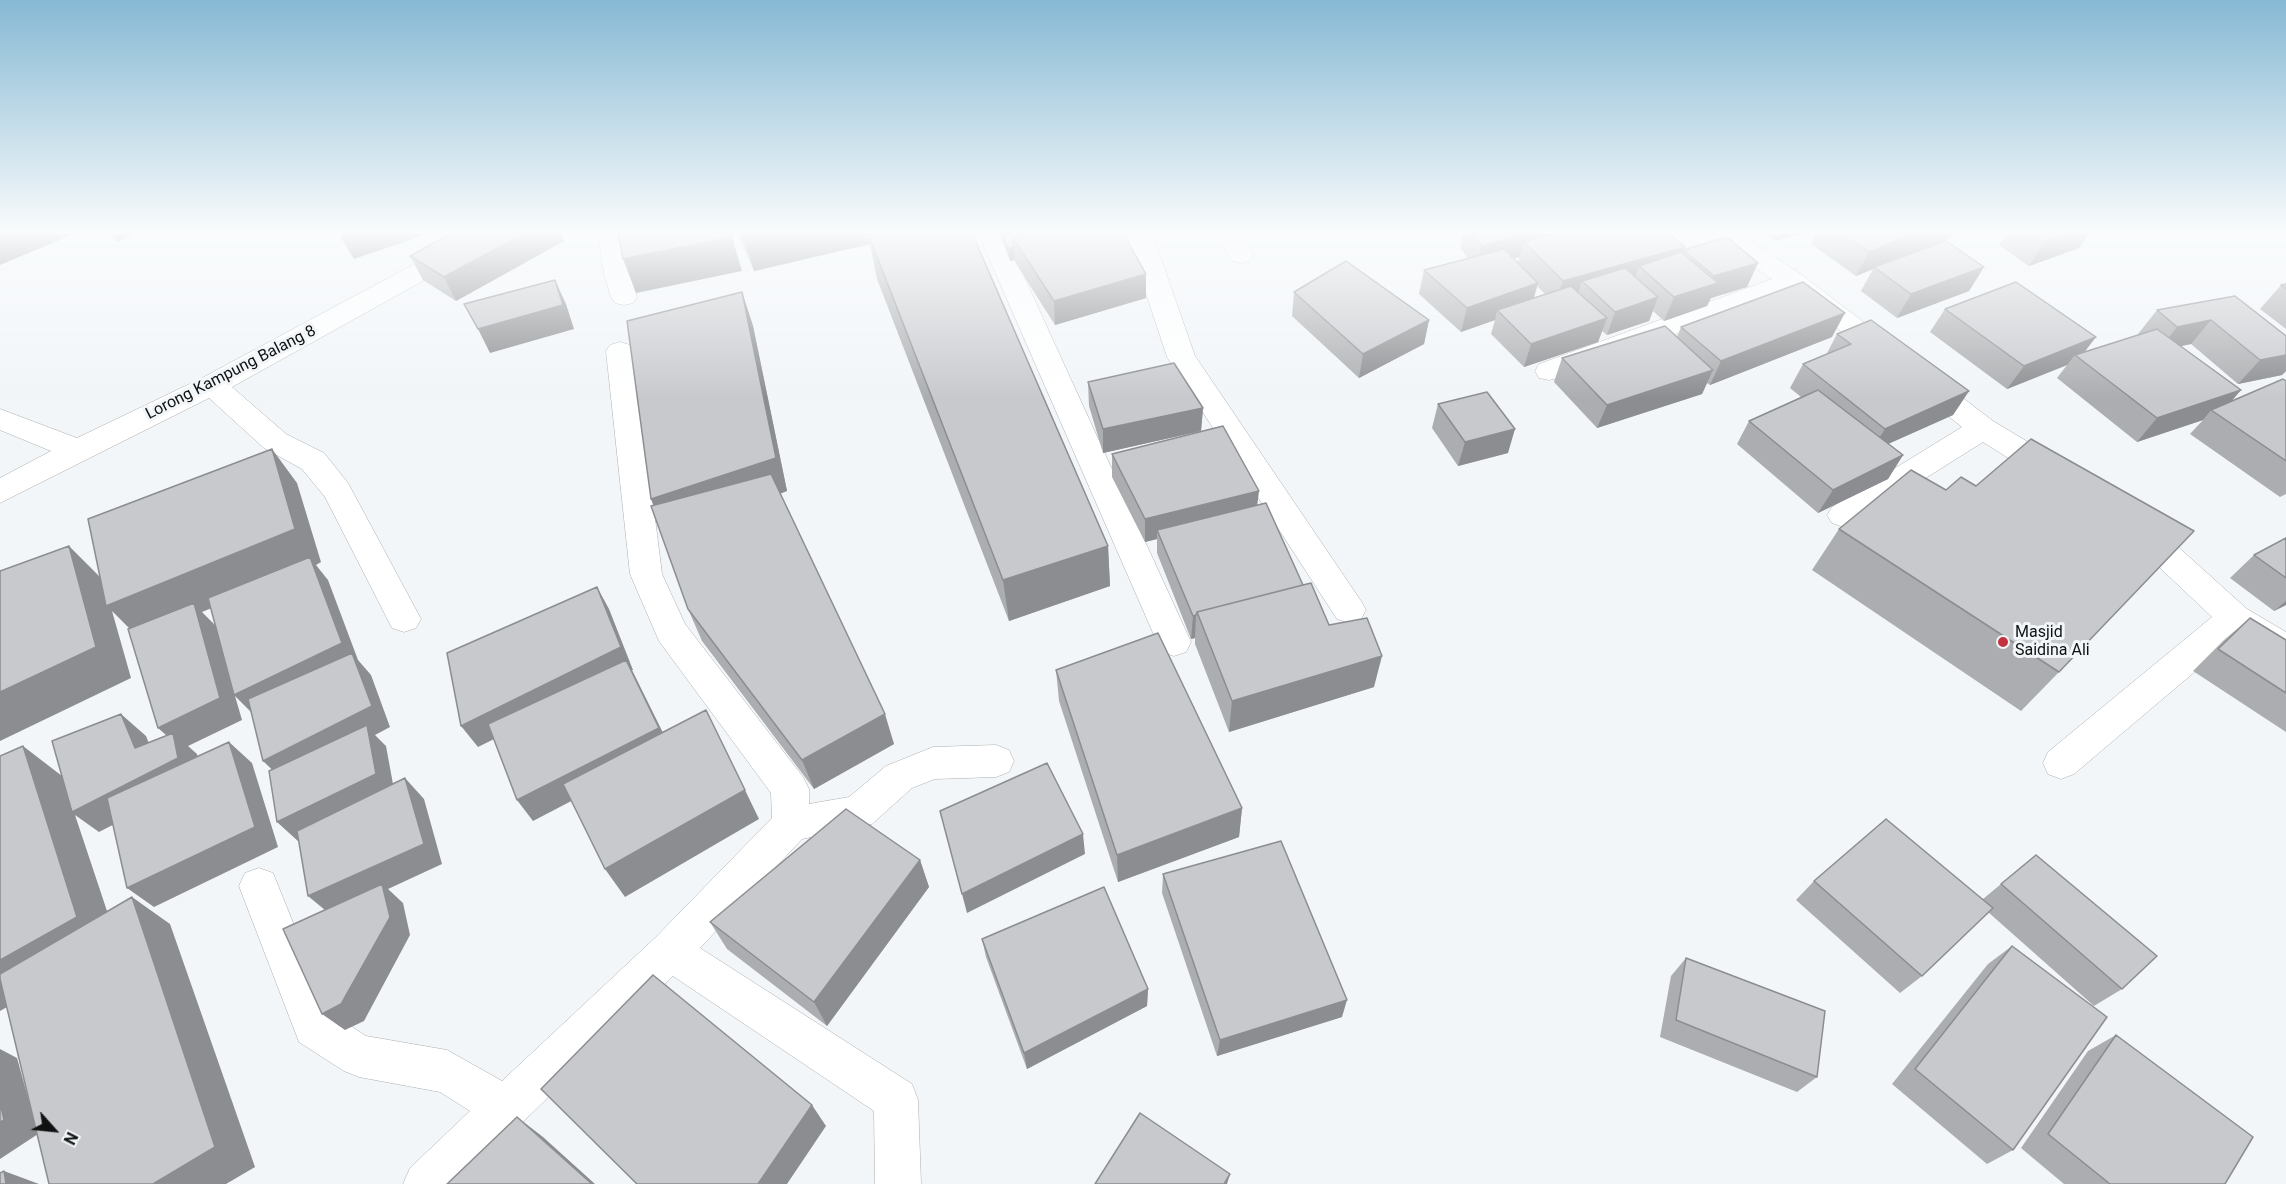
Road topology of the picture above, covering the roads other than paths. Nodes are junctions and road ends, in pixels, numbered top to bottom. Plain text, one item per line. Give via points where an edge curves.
1 (390, 288) edge
2 (621, 288) edge
3 (1016, 288) edge
4 (1158, 288) edge
5 (1773, 288) edge
6 (1802, 288) edge
7 (624, 297) dead end
8 (620, 351) dead end
9 (1549, 371) dead end
10 (212, 385) junction
11 (0, 419) edge
12 (1983, 428) junction
13 (78, 450) junction
14 (2078, 488) edge
15 (0, 492) edge
16 (2116, 512) edge
17 (1843, 515) dead end
18 (1348, 610) dead end
19 (2235, 618) junction
20 (404, 619) dead end
21 (1174, 642) dead end
22 (2286, 649) edge
23 (996, 761) dead end
24 (2061, 763) dead end
25 (791, 824) junction
26 (259, 886) dead end
27 (670, 951) junction
28 (505, 1108) junction
29 (426, 1184) edge
30 (898, 1184) edge

1 - 10 street, Lorong Kampung Balang 8
2 - 7 street
3 - 21 street
4 - 18 street via 1181,357
5 - 9 street
6 - 12 street
8 - 25 street via 646,574 671,631 790,789
10 - 13 street, Lorong Kampung Balang 8
10 - 20 street via 275,441 313,461 337,490
11 - 13 street
12 - 14 street
12 - 17 street
13 - 15 street, Lorong Kampung Balang 8
16 - 19 street
19 - 22 street
19 - 24 street
23 - 25 street via 933,763 899,777 859,812
25 - 27 street
26 - 28 street via 314,1027 359,1056 447,1072
27 - 28 street
27 - 30 street via 896,1100
28 - 29 street

